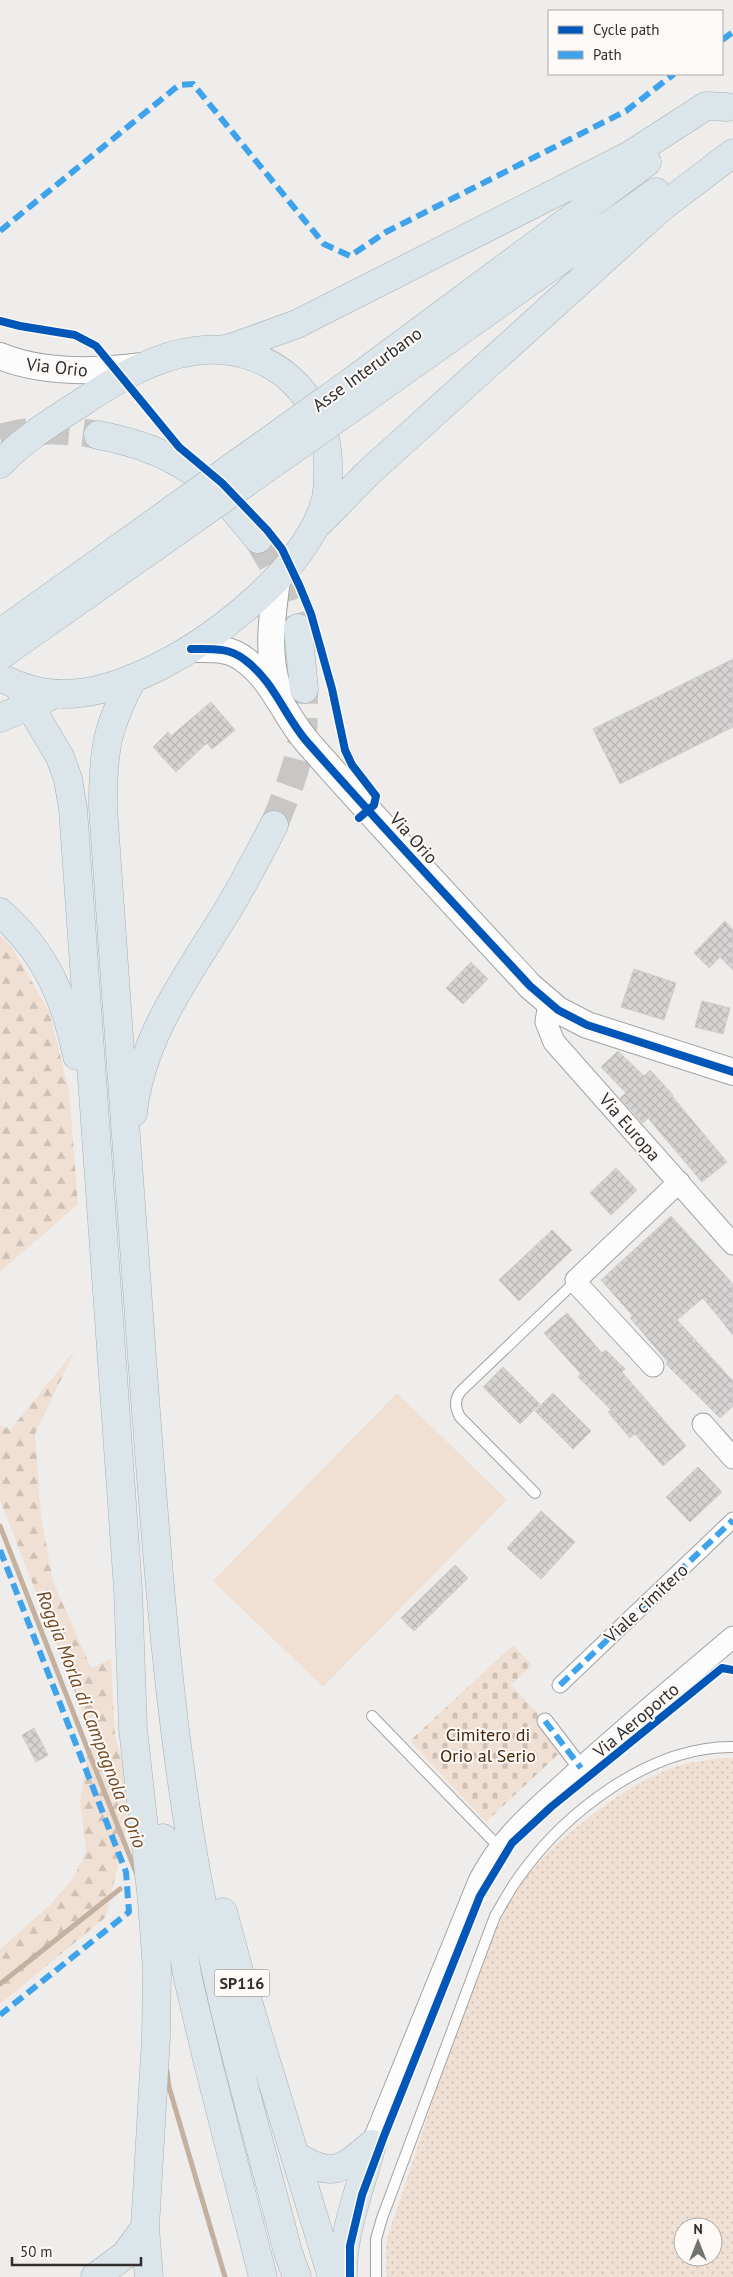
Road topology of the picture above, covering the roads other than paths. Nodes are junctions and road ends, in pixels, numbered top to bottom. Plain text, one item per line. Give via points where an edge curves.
1 (730, 105) edge
2 (733, 139) edge
3 (733, 153) edge
4 (217, 350) junction
5 (0, 356) edge
6 (146, 365) junction
7 (356, 391) junction
8 (98, 435) tunnel mouth
9 (0, 464) edge
10 (314, 528) junction
11 (258, 539) tunnel mouth
12 (277, 580) junction
13 (298, 628) tunnel mouth
14 (0, 633) edge
15 (191, 649) junction
16 (0, 656) edge
17 (133, 678) junction
18 (16, 689) edge
19 (304, 689) tunnel mouth
20 (0, 718) edge
21 (293, 723) junction
22 (274, 825) tunnel mouth
23 (0, 912) edge
24 (549, 1002) junction
25 (733, 1072) edge
26 (128, 1164) junction
27 (679, 1182) junction
28 (733, 1244) edge
29 (106, 1274) junction
30 (576, 1281) junction
31 (653, 1366) dead end
32 (703, 1424) dead end
33 (733, 1458) edge
34 (535, 1493) dead end
35 (733, 1520) edge
36 (128, 1589) junction
37 (733, 1637) edge
38 (170, 1684) junction
39 (560, 1685) dead end
40 (372, 1716) dead end
41 (545, 1721) dead end
42 (733, 1747) edge
43 (581, 1768) junction
44 (499, 1847) junction
45 (372, 2144) junction
46 (295, 2155) junction
47 (145, 2228) junction
48 (95, 2277) edge
49 (149, 2277) edge
50 (263, 2277) edge
51 (297, 2277) edge
52 (332, 2277) edge
53 (343, 2277) edge
54 (376, 2277) edge

1 - 4 highway via 706,106 630,155 297,324
1 - 7 highway, Asse Interurbano via 673,142
2 - 7 highway, Asse Interurbano
3 - 10 highway via 662,207 368,473
4 - 6 highway via 174,355
4 - 10 highway via 257,359 276,369 307,394 327,440 325,505
5 - 6 street, Via Orio via 14,362 77,371
6 - 9 highway via 52,422
7 - 14 highway, Asse Interurbano, bridge
7 - 16 highway, Asse Interurbano, bridge
8 - 11 highway via 142,445 189,468 220,494
10 - 12 highway
12 - 15 highway
12 - 21 street, Via Orio via 271,658 275,680
13 - 19 highway
15 - 17 highway
15 - 21 street, Via Orio via 216,648 244,659 268,682
17 - 18 highway via 89,693 56,694
17 - 26 highway via 112,721 102,766 102,807
18 - 20 highway
18 - 29 highway via 60,757 73,809
21 - 24 street, Via Orio via 437,886 530,986
22 - 26 highway via 224,916 161,1019 135,1098
23 - 29 highway via 18,928 40,958 60,994 70,1022 78,1064 89,1199
24 - 25 street, Via Orio via 587,1025
24 - 27 street, Via Europa via 546,1022 554,1042
26 - 38 highway
27 - 28 street, Via Europa
27 - 30 street
29 - 36 highway
30 - 31 street
30 - 34 lane via 461,1391 456,1400 460,1417
32 - 33 street
35 - 39 street, Viale cimitero
36 - 47 highway via 133,1728 157,1970
36 - 50 highway via 157,1803 188,1979
37 - 43 street, Via Aeroporto
38 - 46 highway, SP116 via 182,1722 229,1938
38 - 51 highway via 183,1791 202,1903 230,2027
40 - 44 lane
41 - 43 street
42 - 54 lane via 706,1748 674,1756 614,1785 561,1829 518,1878 495,1916 382,2218 376,2238
43 - 44 street, Via Aeroporto
44 - 45 street, Via Aeroporto via 479,1881
45 - 46 highway via 346,2166 331,2169 309,2164
45 - 53 highway via 348,2225 342,2261
46 - 52 highway, SP116
47 - 48 highway via 125,2256
47 - 49 highway

